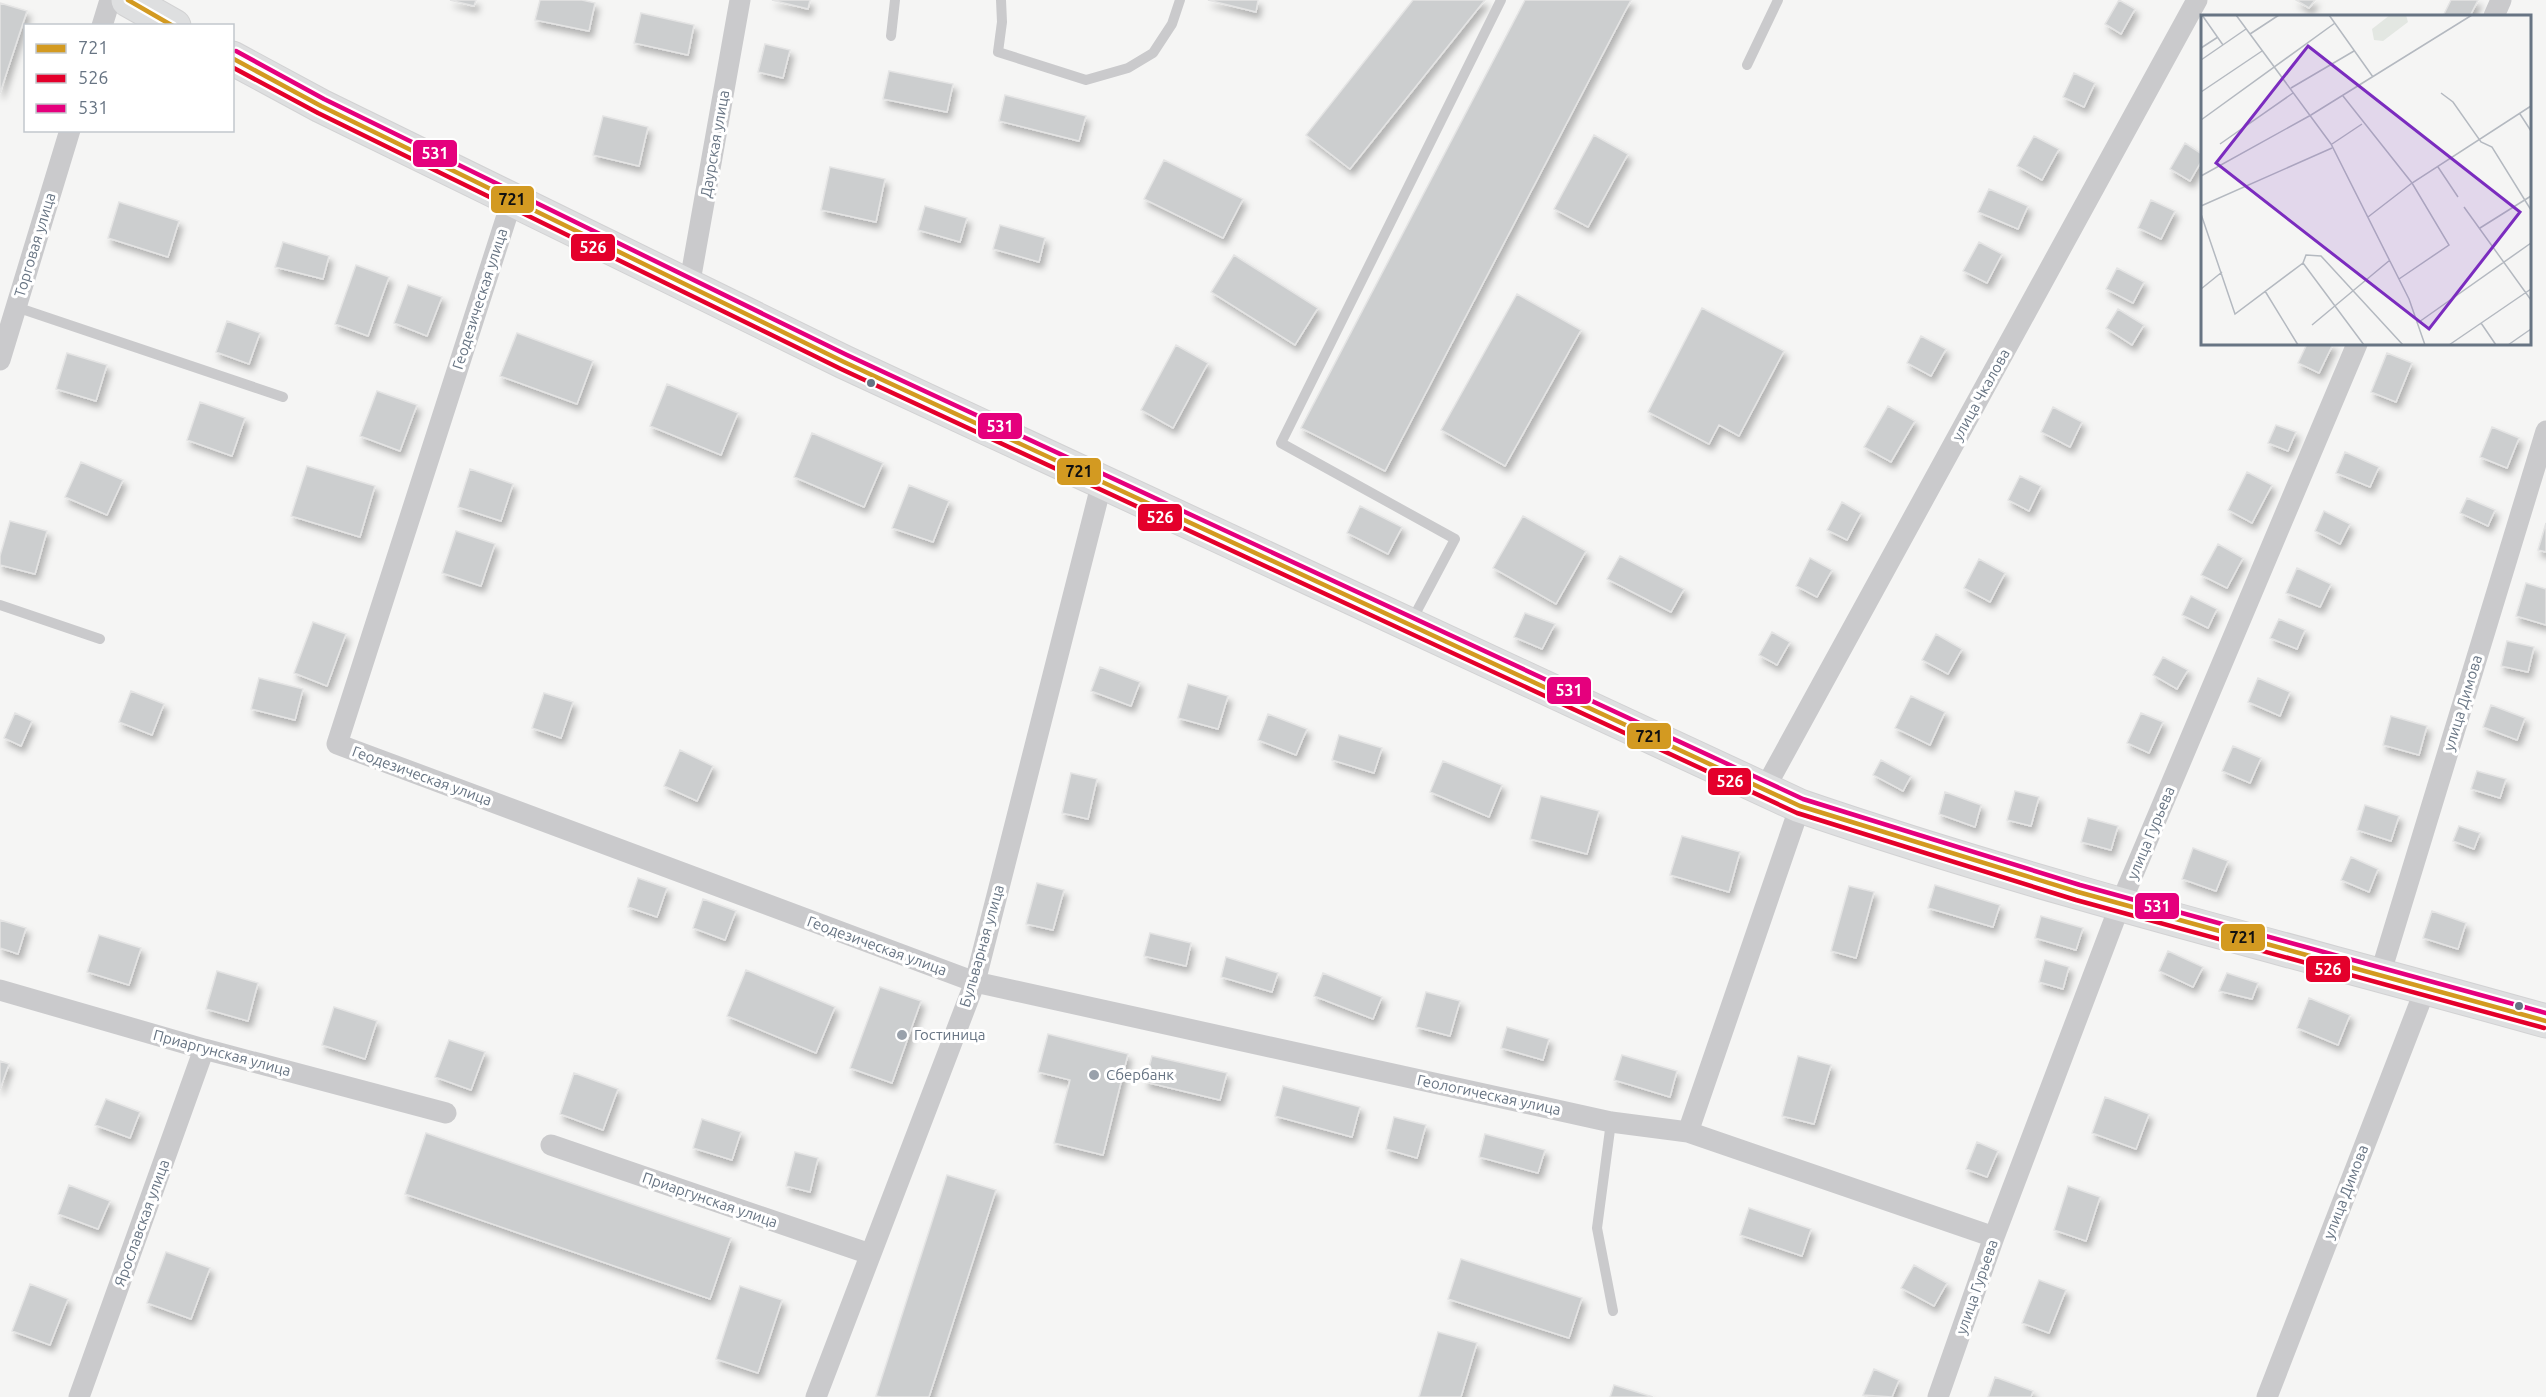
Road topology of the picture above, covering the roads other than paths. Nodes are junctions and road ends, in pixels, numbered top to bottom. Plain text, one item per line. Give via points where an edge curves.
1 (110, 0) edge
2 (128, 0) edge
3 (740, 0) edge
4 (895, 0) edge
5 (1001, 0) edge
6 (1180, 0) edge
7 (1501, 0) edge
8 (1778, 0) edge
9 (2198, 0) edge
10 (2501, 0) edge
11 (2494, 15) edge
12 (103, 24) edge
13 (170, 24) edge
14 (891, 36) dead end
15 (234, 59) edge
16 (1747, 65) dead end
17 (69, 132) edge
18 (512, 200) junction
19 (689, 287) junction
20 (16, 307) junction
21 (2356, 345) edge
22 (0, 360) edge
23 (283, 397) dead end
24 (2546, 431) edge
25 (1102, 482) junction
26 (0, 605) edge
27 (1410, 625) junction
28 (100, 639) dead end
29 (1764, 790) junction
30 (1800, 806) junction
31 (2120, 905) junction
32 (2380, 975) junction
33 (975, 982) junction
34 (2426, 987) junction
35 (0, 990) edge
36 (2546, 1021) edge
37 (204, 1049) junction
38 (446, 1113) dead end
39 (1611, 1122) junction
40 (1688, 1132) junction
41 (551, 1145) dead end
42 (1994, 1237) junction
43 (870, 1254) junction
44 (1613, 1311) dead end
45 (79, 1397) edge
46 (816, 1397) edge
47 (1938, 1397) edge
48 (2267, 1397) edge

1 - 12 street
2 - 13 highway
3 - 19 street, Даурская улица
4 - 14 lane
5 - 6 lane via 998,52 1086,80 1128,68 1154,53 1172,24
7 - 27 lane via 1281,443 1455,539
8 - 16 lane
9 - 29 street, улица Чкалова
10 - 11 street
15 - 18 highway
17 - 20 street, Торговая улица
18 - 19 highway
18 - 33 street, Геодезическая улица via 337,744
19 - 25 highway
20 - 22 street, Торговая улица
20 - 23 lane
21 - 31 street, улица Гурьева
24 - 32 street, улица Димова
25 - 27 highway
25 - 33 street, Бульварная улица
26 - 28 lane
27 - 29 highway
29 - 30 highway
30 - 31 highway
30 - 40 street
31 - 32 highway
31 - 42 street, улица Гурьева
32 - 34 highway
33 - 39 street, Геологическая улица
33 - 43 street, Бульварная улица
34 - 36 highway
34 - 48 street, улица Димова
35 - 37 street, Приаргунская улица
37 - 38 street, Приаргунская улица
37 - 45 street, Ярославская улица
39 - 40 street, Геологическая улица
39 - 44 lane via 1597,1228
40 - 42 street, Геологическая улица
41 - 43 street, Приаргунская улица
42 - 47 street, улица Гурьева
43 - 46 street, Бульварная улица

